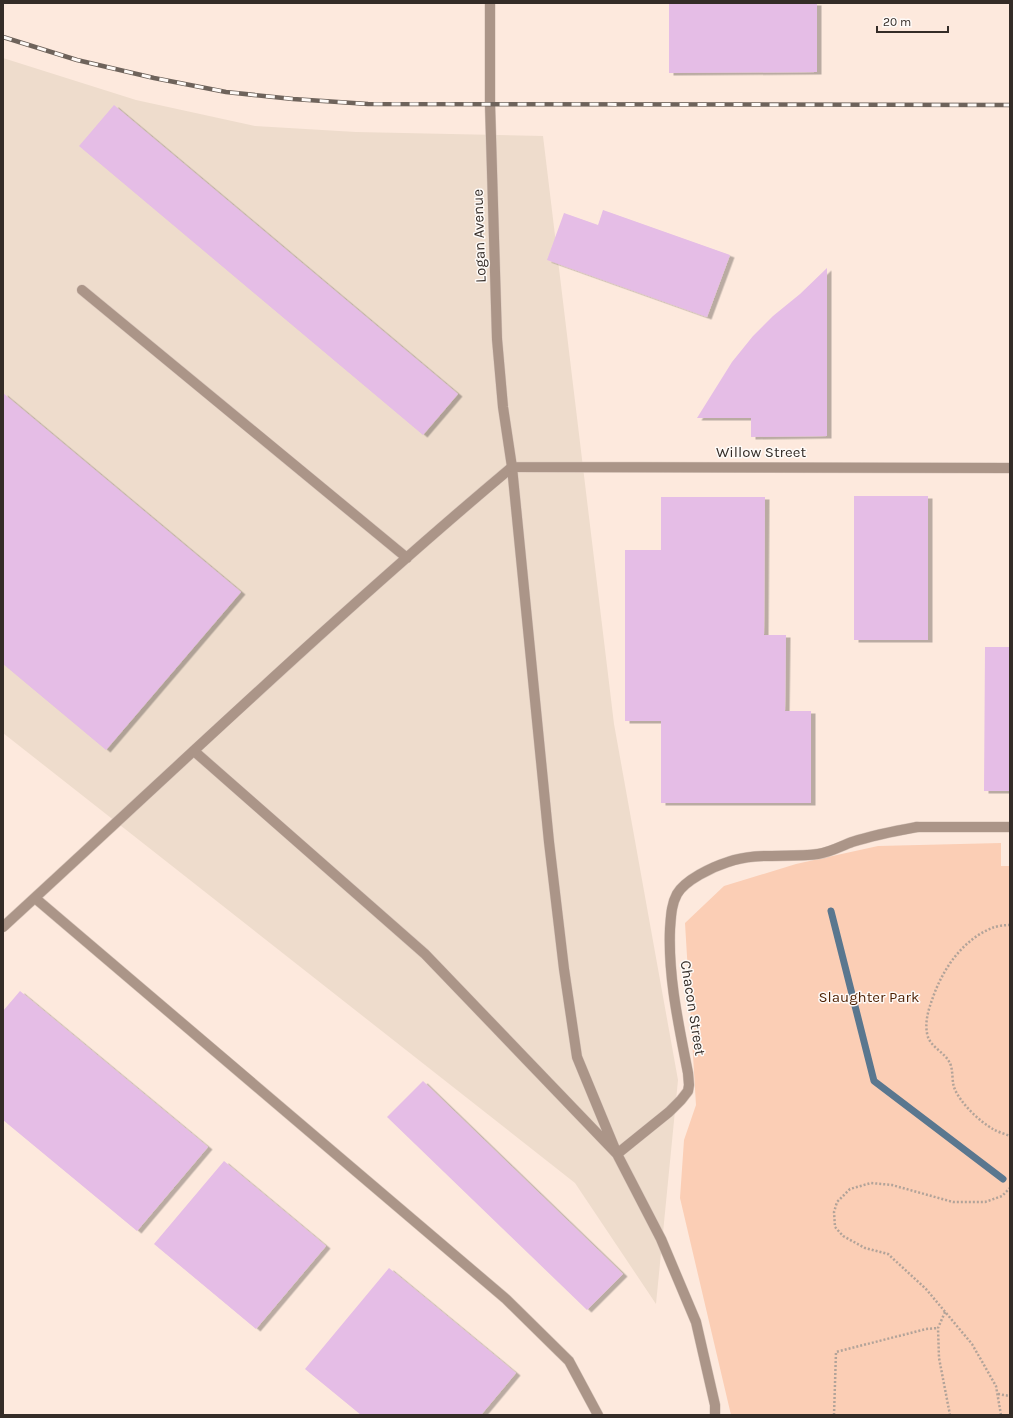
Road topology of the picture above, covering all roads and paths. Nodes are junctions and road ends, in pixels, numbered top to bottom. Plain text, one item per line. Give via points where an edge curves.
1 (490, 3) edge
2 (82, 290) dead end
3 (512, 467) junction
4 (1010, 468) edge
5 (407, 558) junction
6 (194, 751) junction
7 (1010, 827) edge
8 (35, 898) junction
9 (1010, 924) edge
10 (3, 927) edge
11 (1010, 1136) edge
12 (617, 1154) junction
13 (1010, 1188) edge
14 (945, 1312) junction
15 (938, 1328) junction
16 (998, 1394) junction
17 (1010, 1396) edge
18 (598, 1415) edge
19 (715, 1415) edge
20 (834, 1415) edge
21 (950, 1415) edge
22 (1001, 1415) edge

1 - 3 street, Logan Avenue via 490,104 497,339
2 - 5 street
3 - 4 street, Willow Street
3 - 5 street
3 - 12 street, Logan Avenue via 549,842 577,1057
5 - 6 street
6 - 8 street
6 - 12 street via 424,954
7 - 12 street, Chacon Street via 917,827 881,833 818,854 746,858 728,862 705,872 685,885 673,906 669,952 673,997 689,1084 688,1091 669,1112
8 - 10 street
8 - 18 street via 506,1299 569,1361
9 - 11 path via 993,927 957,953 944,971 935,991 926,1022 930,1043 948,1059 954,1088 959,1097 973,1113 993,1129
12 - 19 street via 661,1239 696,1322 715,1405
13 - 14 path via 1002,1196 985,1202 953,1202 892,1185 871,1183 850,1189 837,1202 834,1212 835,1227 843,1236 865,1248 888,1254 926,1289
14 - 15 path
14 - 16 path via 972,1344
15 - 20 path via 836,1352
15 - 21 path via 939,1358
16 - 17 path
16 - 22 path

